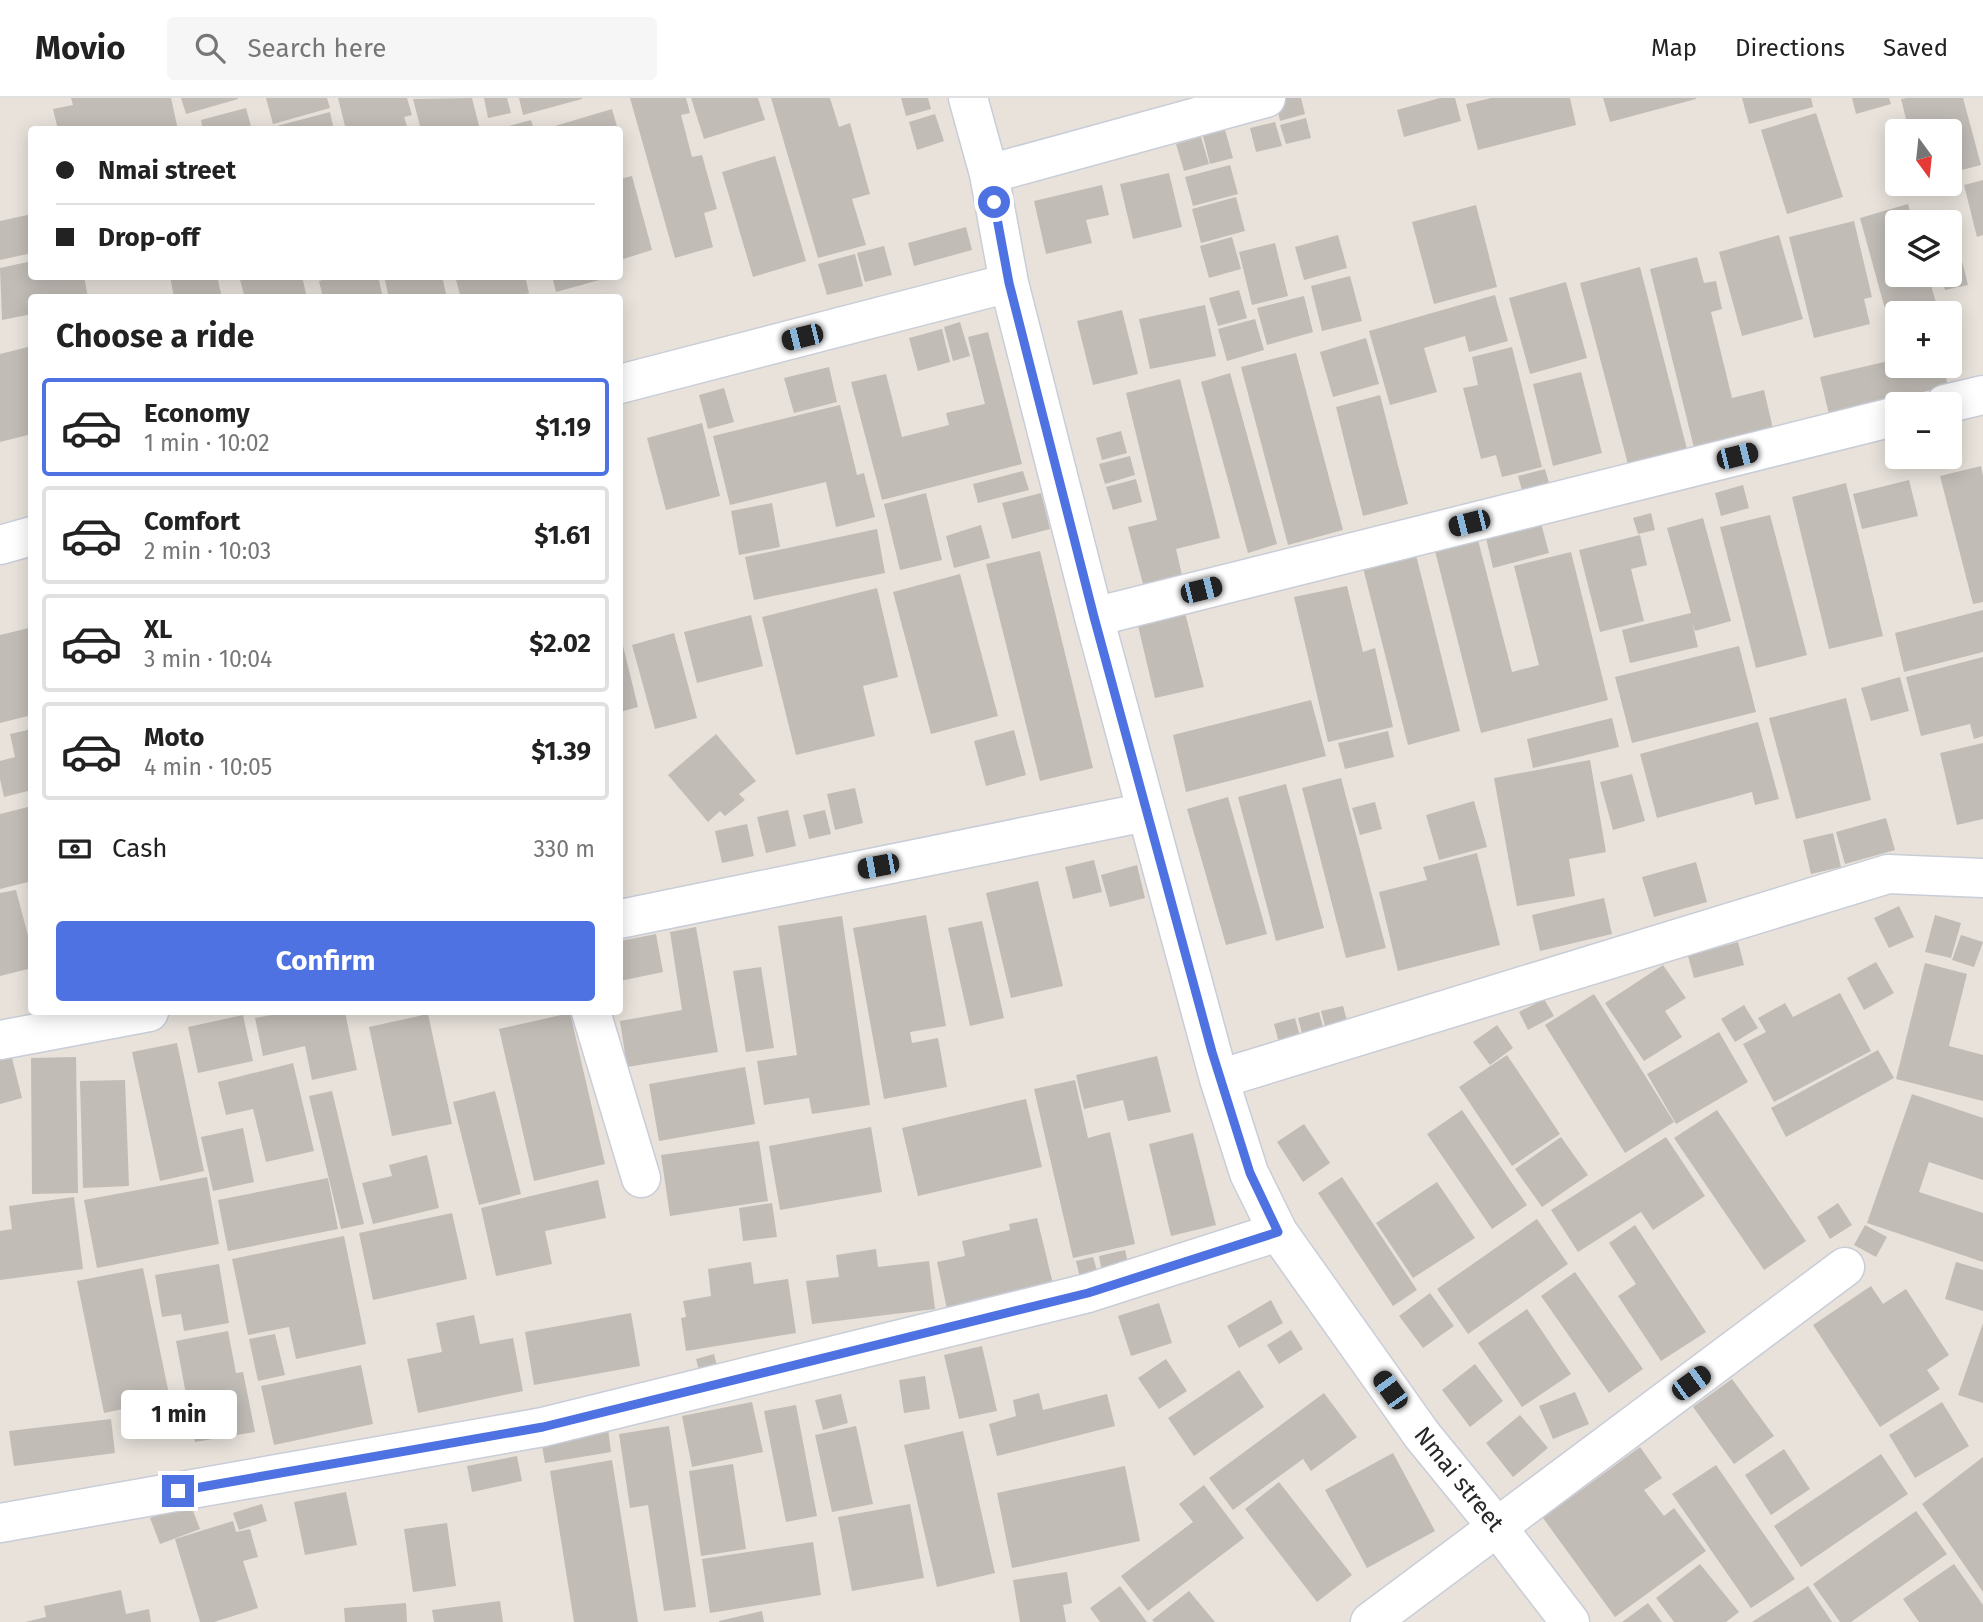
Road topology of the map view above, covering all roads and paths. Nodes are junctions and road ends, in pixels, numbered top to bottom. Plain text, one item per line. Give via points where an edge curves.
1 (968, 98) edge
2 (1266, 98) edge
3 (989, 174) junction
4 (1009, 283) junction
5 (623, 383) edge
6 (1983, 395) edge
7 (1962, 400) edge
8 (1885, 419) edge
9 (28, 538) edge
10 (0, 545) edge
11 (1094, 617) junction
12 (1146, 812) junction
13 (1983, 878) edge
14 (623, 918) edge
15 (133, 1015) edge
16 (592, 1015) edge
17 (0, 1040) edge
18 (1219, 1079) junction
19 (640, 1178) dead end
20 (1278, 1232) junction
21 (1846, 1267) dead end
22 (0, 1523) edge
23 (1497, 1527) junction
24 (1370, 1622) edge
25 (1570, 1622) edge

1 - 3 street, Nmai street
2 - 3 street
3 - 4 street, Nmai street
4 - 5 street
4 - 11 street, Nmai street
6 - 7 street
8 - 11 street
9 - 10 street
11 - 12 street, Nmai street
12 - 14 street
12 - 18 street, Nmai street
13 - 18 street via 1888,874
15 - 17 street
16 - 19 street
18 - 20 street, Nmai street via 1250,1173
20 - 22 street via 1088,1293 543,1427
20 - 23 street, Nmai street via 1422,1435
21 - 23 street
23 - 24 street
23 - 25 street, Nmai street

